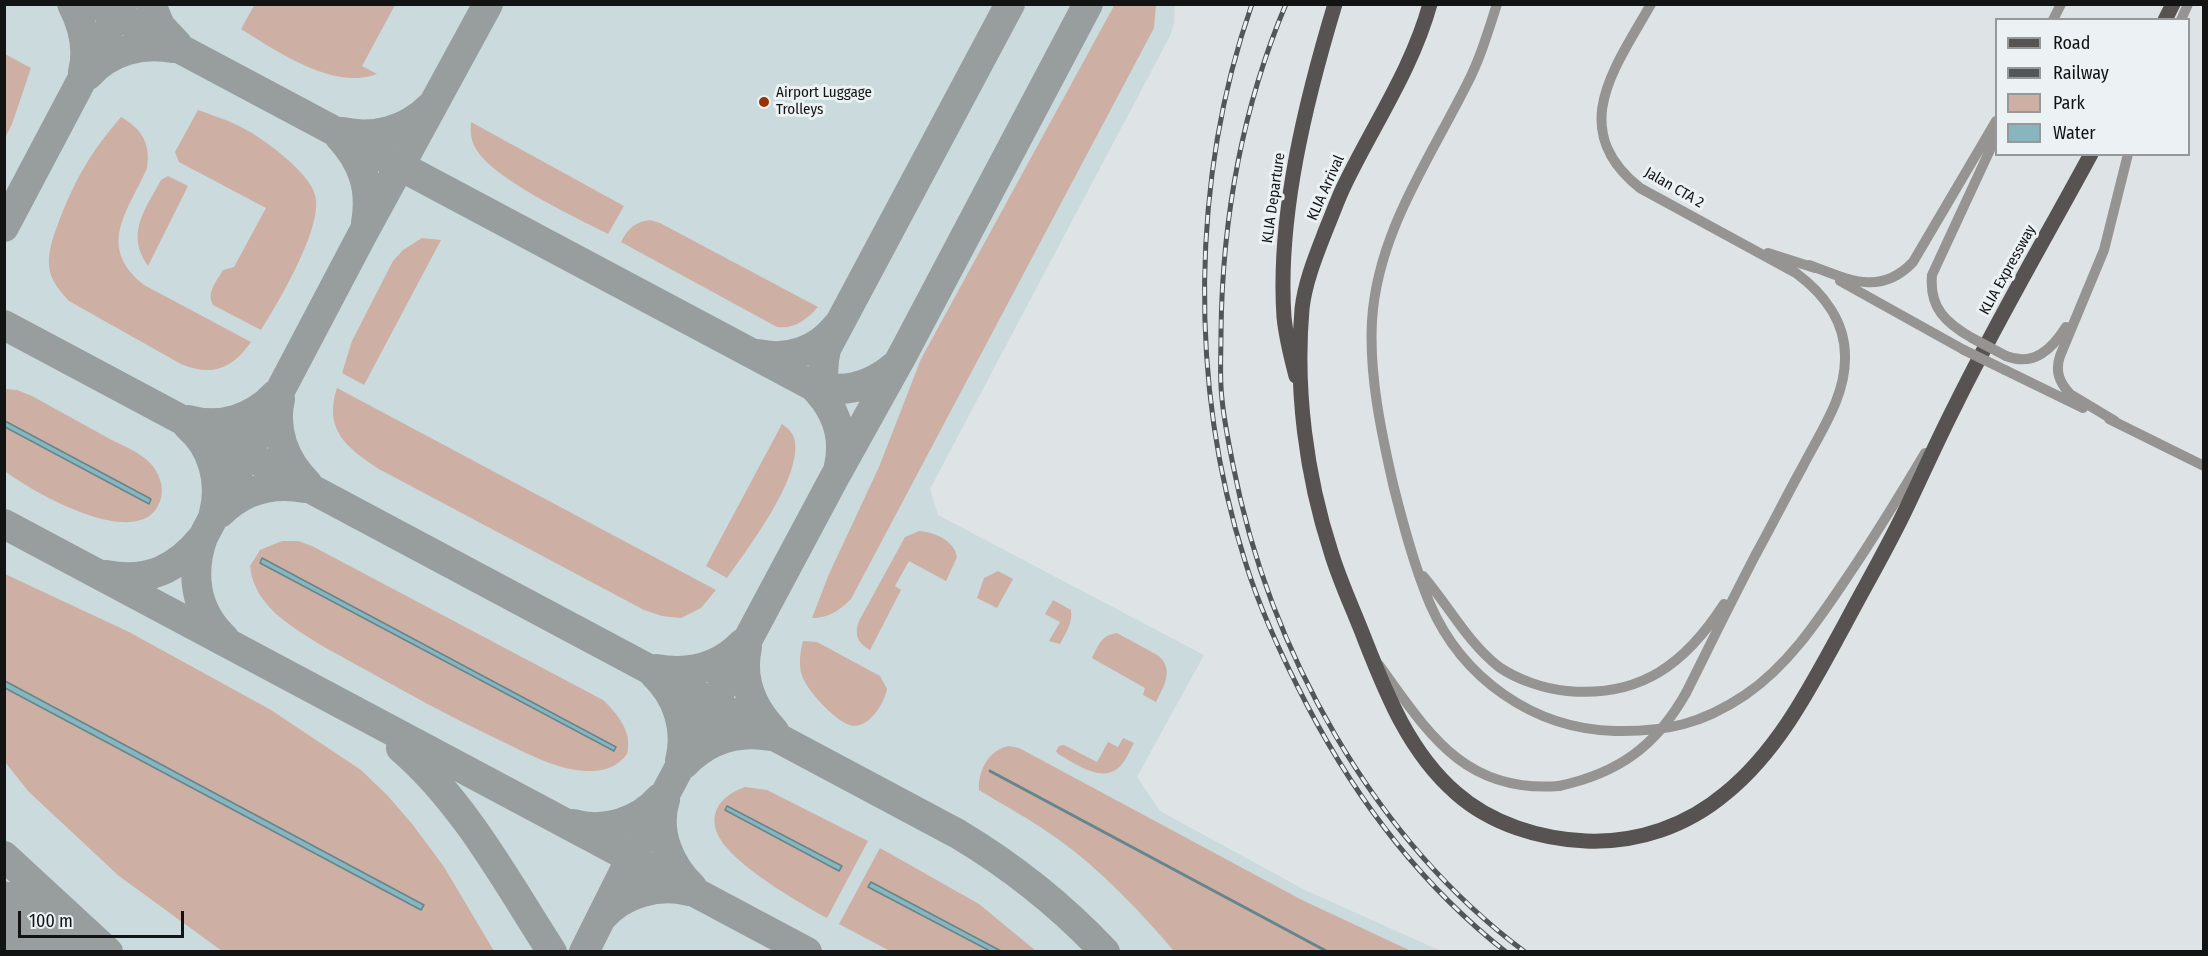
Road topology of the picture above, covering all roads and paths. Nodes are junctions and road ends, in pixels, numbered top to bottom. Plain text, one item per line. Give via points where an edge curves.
1 (1335, 4) edge
2 (1430, 4) edge
3 (1497, 4) edge
4 (1651, 4) edge
5 (2061, 4) edge
6 (2173, 4) edge
7 (2188, 4) edge
8 (2054, 18) edge
9 (2166, 18) edge
10 (2182, 18) edge
11 (1995, 123) edge
12 (1995, 138) edge
13 (2090, 156) edge
14 (2128, 156) edge
15 (1747, 247) junction
16 (1809, 265) junction
17 (2081, 301) junction
18 (1301, 399) junction
19 (1957, 402) junction
20 (2115, 421) junction
21 (2204, 466) edge
22 (1752, 561) junction
23 (1419, 572) junction
24 (1369, 650) junction

1 - 18 main road, KLIA Departure via 1307,107 1293,182 1284,271 1284,317
2 - 18 main road, KLIA Arrival via 1409,63 1344,186 1317,252 1302,305
3 - 23 street via 1480,57 1415,182 1386,248 1373,302 1372,357 1382,428 1402,518
4 - 15 street, Jalan CTA 2 via 1603,96 1602,123 1607,148 1620,169 1640,188
5 - 8 street
6 - 9 main road
7 - 10 street
11 - 16 street via 1905,270 1886,281 1864,283
12 - 17 street, bridge via 1932,275 1933,296 1942,316 1950,325 2006,356 2031,360 2045,353 2061,335
13 - 19 main road, KLIA Expressway
14 - 17 street via 2104,250
15 - 16 street
15 - 22 street via 1812,284 1832,310 1845,354 1837,399
16 - 20 street, bridge via 1964,350
17 - 20 street via 2060,356 2059,380 2070,394
18 - 24 main road, KLIA Expressway via 1306,443 1331,552
19 - 23 street via 1891,510 1796,647 1748,693 1682,725 1644,732 1582,727 1545,717 1507,698 1479,676 1453,644 1430,604
19 - 24 main road, KLIA Expressway via 1902,518 1789,721 1738,783 1682,822 1623,840 1575,841 1536,834 1477,809 1436,774 1406,732
20 - 21 street
22 - 23 street via 1714,620 1680,658 1648,679 1599,692 1555,690 1501,668 1456,623
22 - 24 street, bridge via 1686,693 1664,727 1614,769 1559,786 1507,783 1464,764 1430,733

